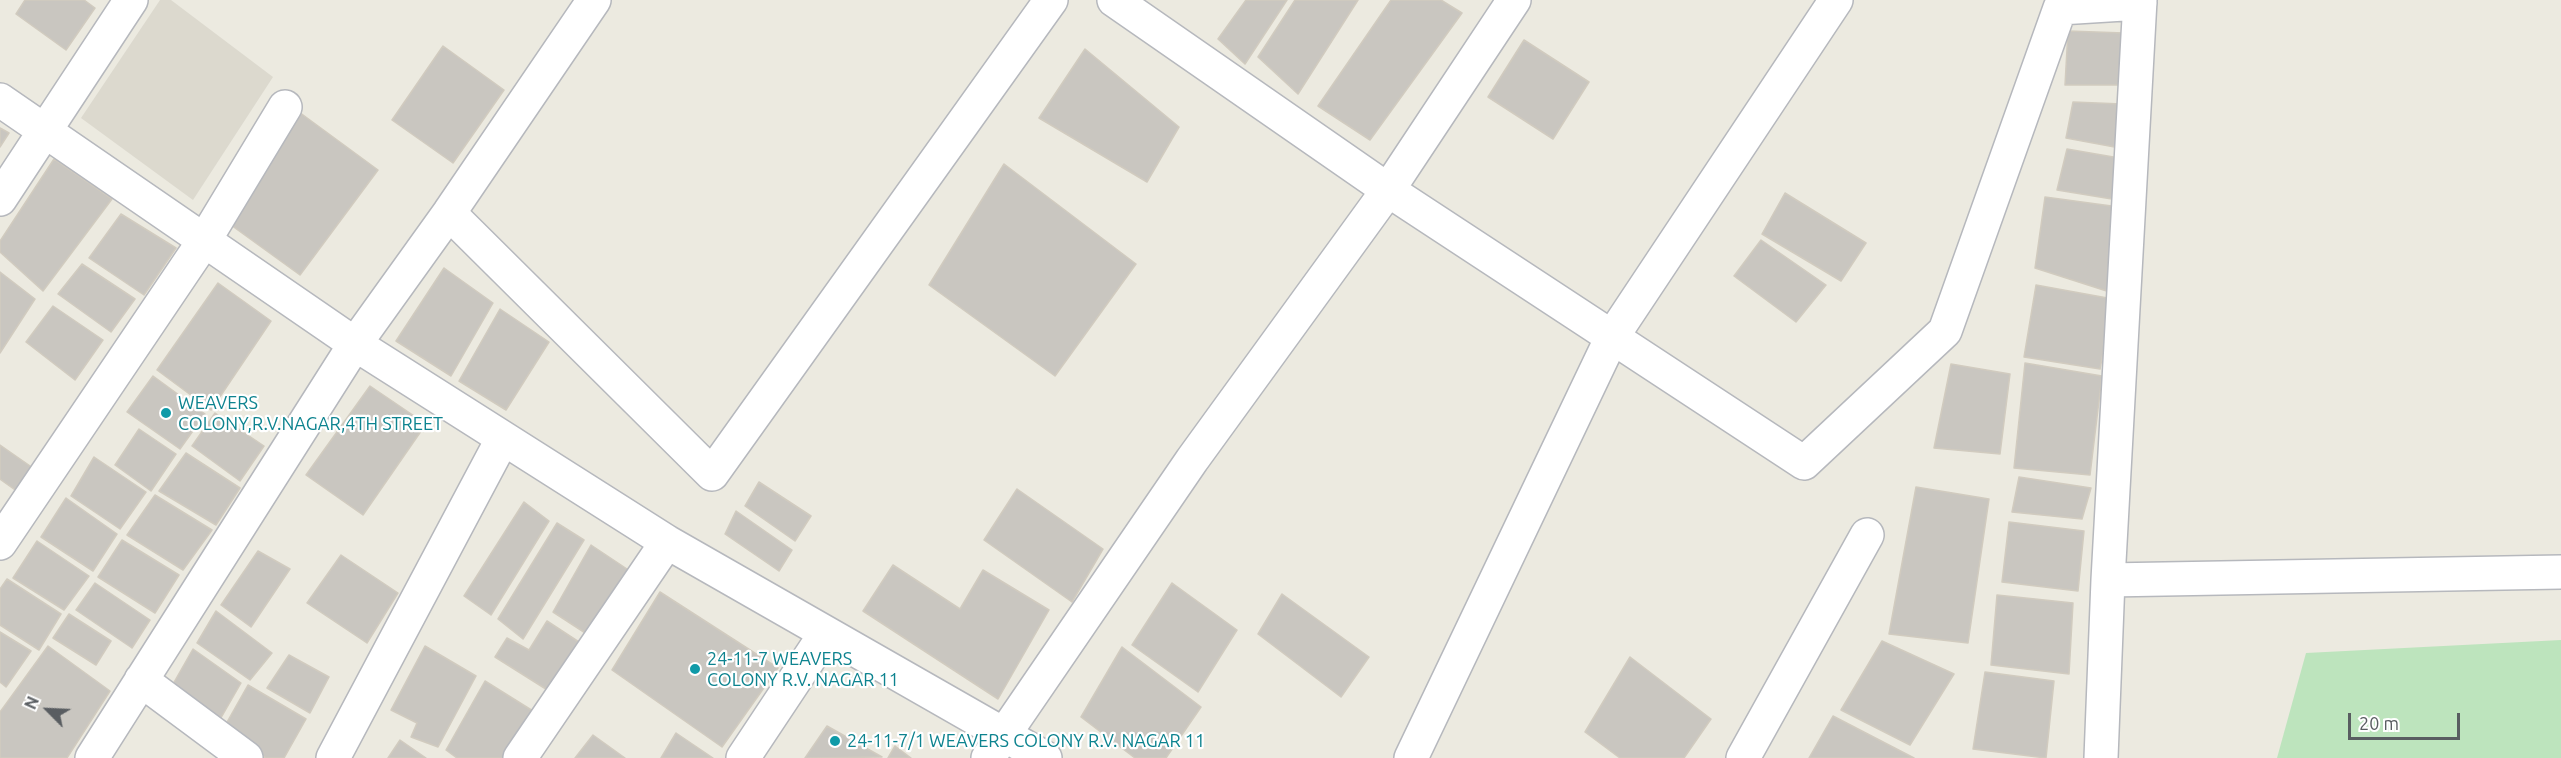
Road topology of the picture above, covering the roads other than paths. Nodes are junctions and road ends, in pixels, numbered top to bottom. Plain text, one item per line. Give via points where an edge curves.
1 (132, 0) edge
2 (594, 0) edge
3 (1051, 0) edge
4 (1114, 0) edge
5 (1514, 0) edge
6 (1836, 0) edge
7 (2140, 2) edge
8 (0, 100) edge
9 (285, 107) dead end
10 (44, 131) junction
11 (1388, 190) junction
12 (0, 199) edge
13 (448, 213) junction
14 (204, 241) junction
15 (1612, 337) junction
16 (355, 344) junction
17 (504, 438) junction
18 (1867, 534) dead end
19 (667, 542) junction
20 (0, 543) edge
21 (2561, 572) edge
22 (2108, 580) junction
23 (826, 633) junction
24 (141, 680) junction
25 (996, 747) edge
26 (92, 758) edge
27 (246, 758) edge
28 (333, 758) edge
29 (519, 758) edge
30 (743, 758) edge
31 (1045, 758) edge
32 (1411, 758) edge
33 (1743, 758) edge
34 (2101, 758) edge

1 - 10 street
2 - 13 street
3 - 13 street via 712,474
4 - 11 street
5 - 11 street
6 - 15 street
7 - 15 street via 2060,8 1945,331 1804,463
7 - 22 street
8 - 10 street
9 - 14 street
10 - 12 street
10 - 14 street
11 - 15 street
11 - 25 street via 1192,460
13 - 16 street
14 - 16 street
14 - 20 street
15 - 32 street
16 - 17 street
16 - 24 street
17 - 19 street
17 - 28 street
18 - 33 street
19 - 23 street
19 - 29 street
21 - 22 street
22 - 34 street
23 - 25 street
23 - 30 street
24 - 26 street
24 - 27 street
25 - 31 street

